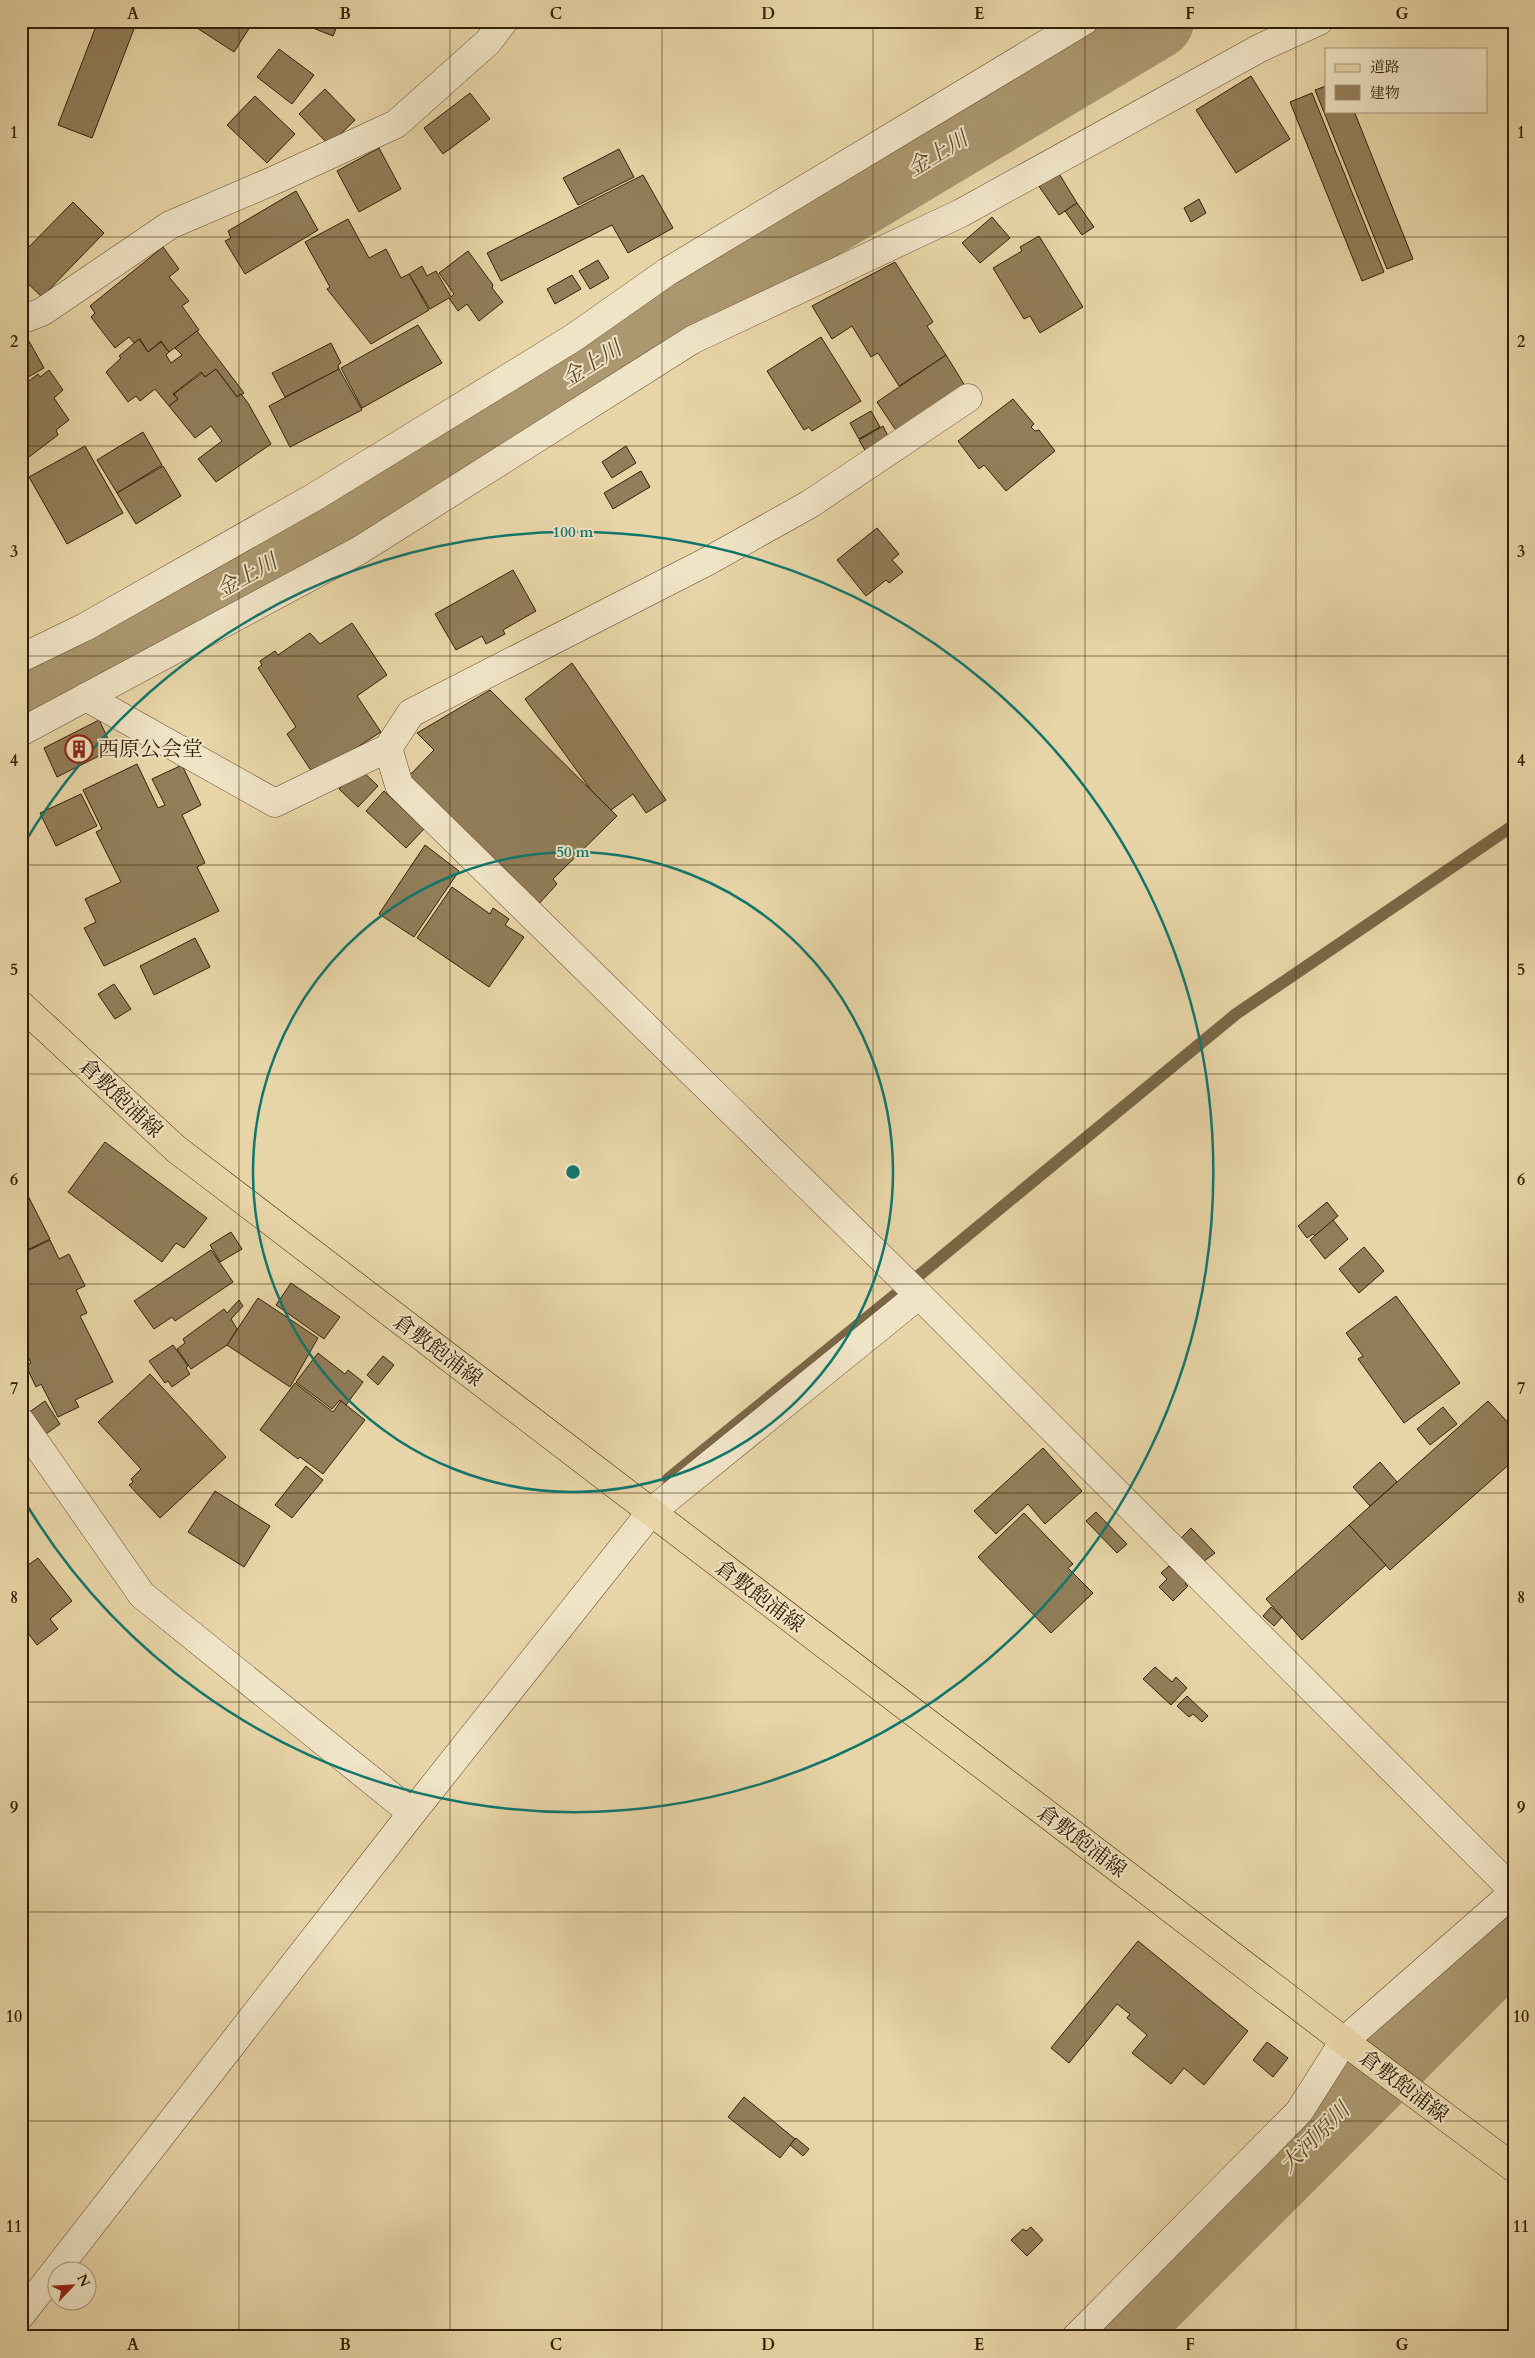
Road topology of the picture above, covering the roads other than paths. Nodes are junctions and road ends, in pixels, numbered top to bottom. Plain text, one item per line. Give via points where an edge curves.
1 (504, 21) edge
2 (1084, 21) edge
3 (1319, 21) edge
4 (21, 320) edge
5 (968, 398) dead end
6 (21, 658) edge
7 (86, 697) junction
8 (21, 732) edge
9 (388, 748) junction
10 (21, 1005) edge
11 (919, 1296) junction
12 (21, 1422) edge
13 (651, 1512) junction
14 (412, 1813) junction
15 (1514, 1891) edge
16 (1352, 2047) junction
17 (1514, 2168) edge
18 (21, 2316) edge
19 (1076, 2337) edge

1 - 4 street via 488,42 396,124 170,225 42,312
2 - 6 street via 667,272 573,338 316,496 85,627
3 - 7 street via 1260,48 961,212 692,340 360,550
5 - 9 street via 810,504 708,561 411,713
7 - 8 street
7 - 9 street via 275,803
9 - 11 street via 398,785
10 - 13 main road, 倉敷飽浦線 via 176,1149
11 - 13 street
11 - 15 street
12 - 14 street via 142,1595
13 - 14 street
13 - 16 main road, 倉敷飽浦線
14 - 18 street
15 - 16 street
16 - 17 main road, 倉敷飽浦線
16 - 19 street via 1299,2112

